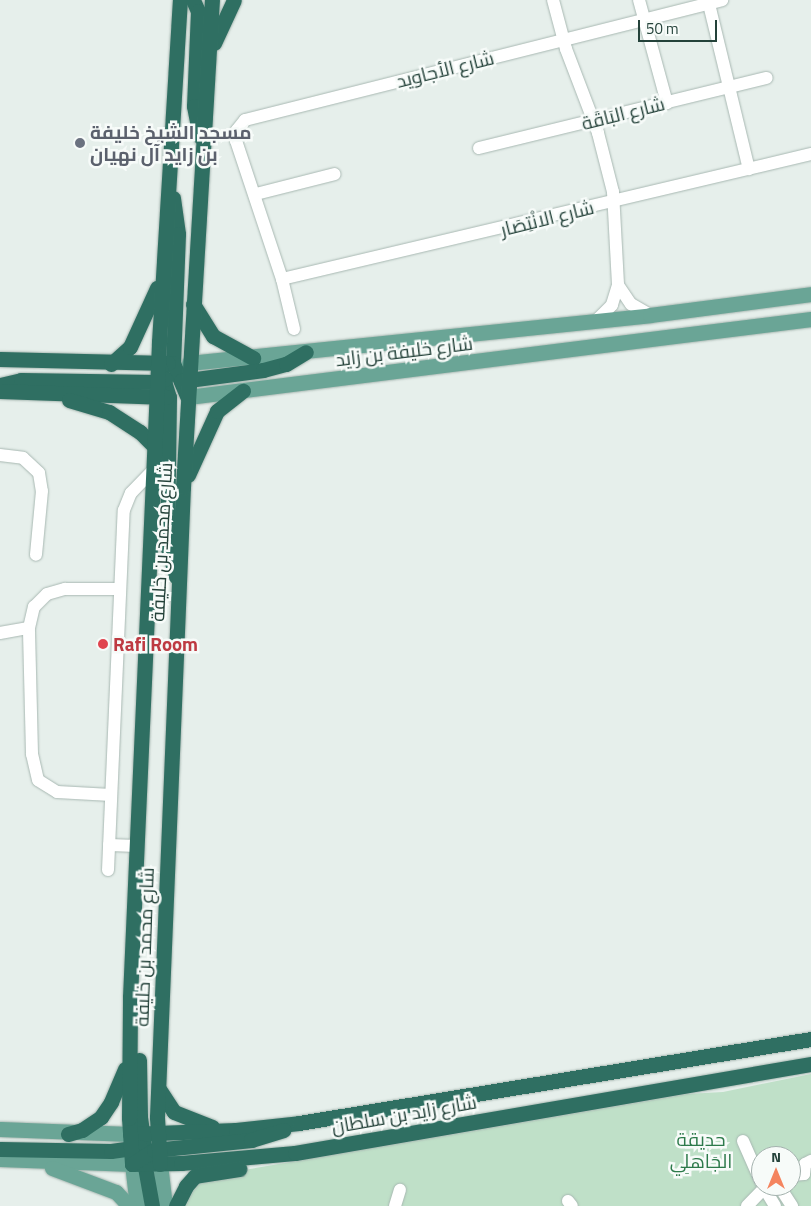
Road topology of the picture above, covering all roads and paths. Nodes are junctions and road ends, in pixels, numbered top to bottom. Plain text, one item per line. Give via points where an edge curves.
1 (180, 0) edge
2 (192, 0) edge
3 (212, 0) edge
4 (234, 0) edge
5 (553, 0) edge
6 (639, 0) edge
7 (722, 0) edge
8 (708, 2) edge
9 (645, 19) junction
10 (562, 40) junction
11 (209, 56) junction
12 (767, 78) dead end
13 (729, 87) junction
14 (667, 102) junction
15 (594, 120) junction
16 (203, 142) junction
17 (479, 148) dead end
18 (811, 154) edge
19 (750, 170) junction
20 (335, 174) dead end
21 (168, 187) junction
22 (256, 194) junction
23 (614, 201) junction
24 (163, 275) junction
25 (282, 279) junction
26 (618, 285) junction
27 (811, 294) edge
28 (192, 300) junction
29 (650, 315) junction
30 (597, 320) junction
31 (811, 320) edge
32 (294, 329) dead end
33 (306, 352) junction
34 (252, 358) junction
35 (0, 359) edge
36 (158, 363) junction
37 (111, 364) junction
38 (172, 380) junction
39 (0, 385) edge
40 (0, 391) edge
41 (243, 391) junction
42 (42, 392) junction
43 (188, 397) junction
44 (154, 446) junction
45 (0, 455) edge
46 (152, 471) junction
47 (183, 488) junction
48 (36, 555) dead end
49 (179, 583) junction
50 (120, 588) junction
51 (29, 628) junction
52 (0, 632) edge
53 (111, 795) junction
54 (109, 845) junction
55 (137, 846) junction
56 (108, 870) dead end
57 (130, 997) junction
58 (811, 1039) edge
59 (128, 1058) junction
60 (811, 1064) edge
61 (158, 1085) junction
62 (299, 1123) junction
63 (0, 1129) edge
64 (236, 1130) junction
65 (68, 1134) junction
66 (158, 1134) junction
67 (743, 1141) dead end
68 (0, 1149) edge
69 (143, 1151) junction
70 (264, 1156) junction
71 (0, 1158) edge
72 (751, 1158) edge
73 (26, 1161) junction
74 (811, 1161) edge
75 (809, 1178) edge
76 (400, 1190) dead end
77 (756, 1196) edge
78 (129, 1206) edge
79 (137, 1206) edge
80 (152, 1206) edge
81 (165, 1206) edge
82 (176, 1206) edge
83 (395, 1206) edge
84 (748, 1206) edge

1 - 21 highway, شارع محمد بن خليفة
2 - 16 highway via 198,11 194,106
3 - 11 highway, شارع محمد بن خليفة
4 - 11 highway
5 - 10 street
6 - 9 street
7 - 8 street, شارع الأجاويد
8 - 9 street, شارع الأجاويد
8 - 13 street
9 - 10 street, شارع الأجاويد
9 - 14 street
10 - 15 street
10 - 22 street, شارع الأجاويد via 245,120 236,130 236,141
11 - 16 highway, شارع محمد بن خليفة
12 - 13 street, شارع البَاقَة
13 - 14 street, شارع البَاقَة
13 - 19 street
14 - 15 street, شارع البَاقَة
15 - 17 street, شارع البَاقَة
15 - 23 street
16 - 28 highway, شارع محمد بن خليفة
18 - 19 street, شارع الانْتِصَار
19 - 23 street, شارع الانْتِصَار
20 - 22 street
21 - 24 highway, شارع محمد بن خليفة
21 - 38 highway via 174,200 178,234
22 - 25 street, شارع الأجاويد
23 - 25 street, شارع الانْتِصَار via 421,249
23 - 26 street
24 - 36 highway, شارع محمد بن خليفة
24 - 37 highway via 130,347
25 - 32 street, شارع الأجاويد
26 - 29 street via 630,304
26 - 30 street via 612,305
27 - 29 main road, شارع خليفة بن زايد
28 - 34 highway via 198,316 213,336
28 - 38 highway, شارع محمد بن خليفة
29 - 30 main road, شارع خليفة بن زايد
30 - 33 main road, شارع خليفة بن زايد
31 - 41 main road, شارع خليفة بن زايد
33 - 34 main road, شارع خليفة بن زايد
33 - 38 highway via 286,364 263,370
34 - 38 main road, شارع خليفة بن زايد
35 - 37 highway
36 - 37 highway
36 - 38 highway, شارع محمد بن خليفة
38 - 39 highway via 32,380
38 - 42 highway, شارع خليفة بن زايد
38 - 43 highway, شارع محمد بن خليفة
38 - 44 highway, شارع محمد بن خليفة
38 - 49 highway via 167,545
40 - 42 highway, شارع خليفة بن زايد
41 - 43 main road, شارع خليفة بن زايد
41 - 47 highway via 222,405 212,418
42 - 44 highway via 109,412 140,432
43 - 47 highway, شارع محمد بن خليفة
44 - 46 highway, شارع محمد بن خليفة
45 - 48 street via 23,458 39,473 42,491
46 - 50 street via 131,493 125,505
46 - 55 highway, شارع محمد بن خليفة
47 - 49 highway, شارع محمد بن خليفة
49 - 61 highway, شارع محمد بن خليفة
50 - 51 street via 65,589 47,594 34,607
50 - 53 street
51 - 52 street
51 - 53 street via 32,754 38,780 57,792
53 - 54 street
54 - 55 street
54 - 56 street
55 - 57 highway, شارع محمد بن خليفة
57 - 59 highway, شارع محمد بن خليفة
57 - 69 highway via 137,1018
58 - 62 highway, شارع زايد بن سلطان
59 - 65 highway via 122,1080 104,1112 90,1126
59 - 69 highway, شارع محمد بن خليفة
60 - 70 highway, شارع زايد بن سلطان
61 - 64 highway via 166,1104 177,1114 201,1125
61 - 66 highway, شارع محمد بن خليفة
62 - 64 highway, شارع زايد بن سلطان
62 - 69 highway via 251,1140
63 - 65 main road, شارع زايد بن سلطان
64 - 66 highway, شارع زايد بن سلطان
65 - 69 main road, شارع زايد بن سلطان
66 - 69 highway, شارع زايد بن سلطان
67 - 72 street
68 - 69 highway
69 - 70 highway, شارع زايد بن سلطان
69 - 73 main road, شارع زايد بن سلطان
69 - 79 main road, شارع محمد بن خليفة
69 - 80 highway
69 - 81 main road, شارع محمد بن خليفة
70 - 82 highway via 246,1167 195,1176
71 - 73 main road, شارع زايد بن سلطان
73 - 78 main road via 116,1192
74 - 75 street via 805,1164
76 - 83 street
77 - 84 street

